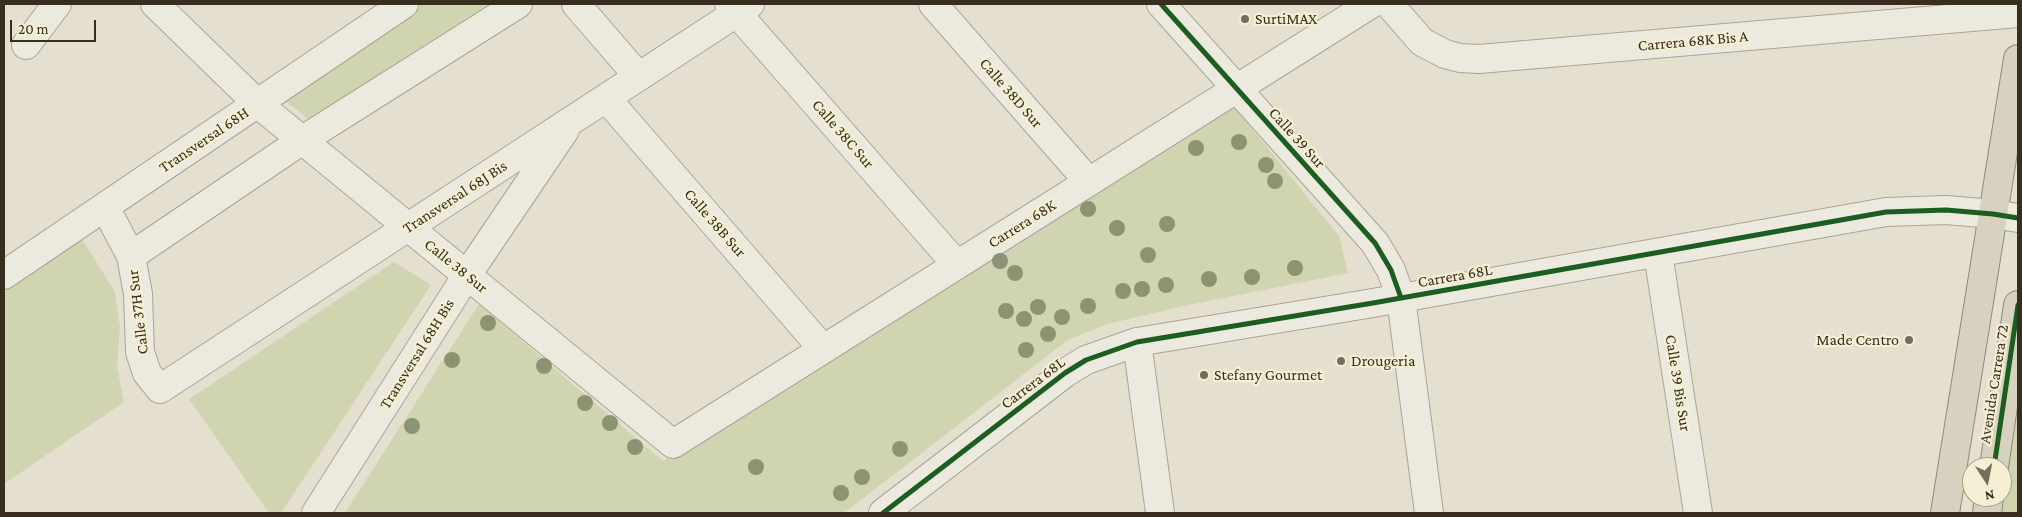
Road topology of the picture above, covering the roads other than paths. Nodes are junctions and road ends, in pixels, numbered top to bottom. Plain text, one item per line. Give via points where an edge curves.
1 (56, 4) edge
2 (154, 4) edge
3 (404, 4) edge
4 (518, 4) edge
5 (576, 4) edge
6 (933, 4) edge
7 (1161, 4) edge
8 (1371, 4) edge
9 (1389, 4) edge
10 (738, 7) edge
11 (2018, 13) edge
12 (26, 45) dead end
13 (2018, 59) edge
14 (638, 76) junction
15 (1237, 88) junction
16 (606, 98) junction
17 (258, 104) junction
18 (571, 120) junction
19 (301, 140) junction
20 (1089, 182) junction
21 (104, 207) junction
22 (2006, 216) edge
23 (408, 228) junction
24 (1658, 253) junction
25 (131, 256) junction
26 (957, 264) junction
27 (4, 275) edge
28 (467, 275) junction
29 (1401, 298) junction
30 (2018, 305) edge
31 (1137, 342) junction
32 (823, 349) junction
33 (160, 390) joint
34 (673, 444) joint
35 (1995, 457) edge
36 (316, 513) edge
37 (883, 513) edge
38 (1160, 513) edge
39 (1430, 513) edge
40 (1698, 513) edge
41 (1945, 513) edge

1 - 12 street
2 - 17 street, Calle 38 Sur
3 - 17 street, Transversal 68H
4 - 19 street
5 - 14 street
6 - 20 street, Calle 38D Sur
7 - 15 street, Calle 39 Sur
8 - 15 street, Carrera 68K
9 - 11 street, Carrera 68K Bis A via 1422,42 1445,54 1479,59
10 - 14 street, Transversal 68J Bis
10 - 26 street, Calle 38C Sur
13 - 22 highway, Avenida Carrera 72
14 - 16 street, Transversal 68J Bis
15 - 20 street, Carrera 68K
15 - 29 street, Calle 39 Sur via 1375,243 1391,270
16 - 18 street, Transversal 68J Bis
16 - 32 street, Calle 38B Sur
17 - 19 street, Calle 38 Sur
17 - 21 street, Transversal 68H
18 - 23 street, Transversal 68J Bis
18 - 28 street, Transversal 68H Bis
19 - 23 street, Calle 38 Sur
19 - 25 street
20 - 26 street, Carrera 68K
21 - 25 street, Calle 37H Sur
21 - 27 street, Transversal 68H
22 - 24 street, Carrera 68L via 1946,210 1886,212
22 - 41 highway, Avenida Carrera 72
23 - 28 street, Calle 38 Sur
23 - 33 street, Transversal 68J Bis
24 - 29 street, Carrera 68L
24 - 40 street, Calle 39 Bis Sur
25 - 33 street, Calle 37H Sur via 138,294 140,352 148,373
26 - 32 street, Carrera 68K
28 - 34 street, Calle 38 Sur
28 - 36 street, Transversal 68H Bis
29 - 31 street, Carrera 68L
29 - 39 street, Calle 39 Sur
30 - 35 highway, Avenida Carrera 72
31 - 37 street, Carrera 68L via 1086,360 1065,373
31 - 38 street
32 - 34 street, Carrera 68K

